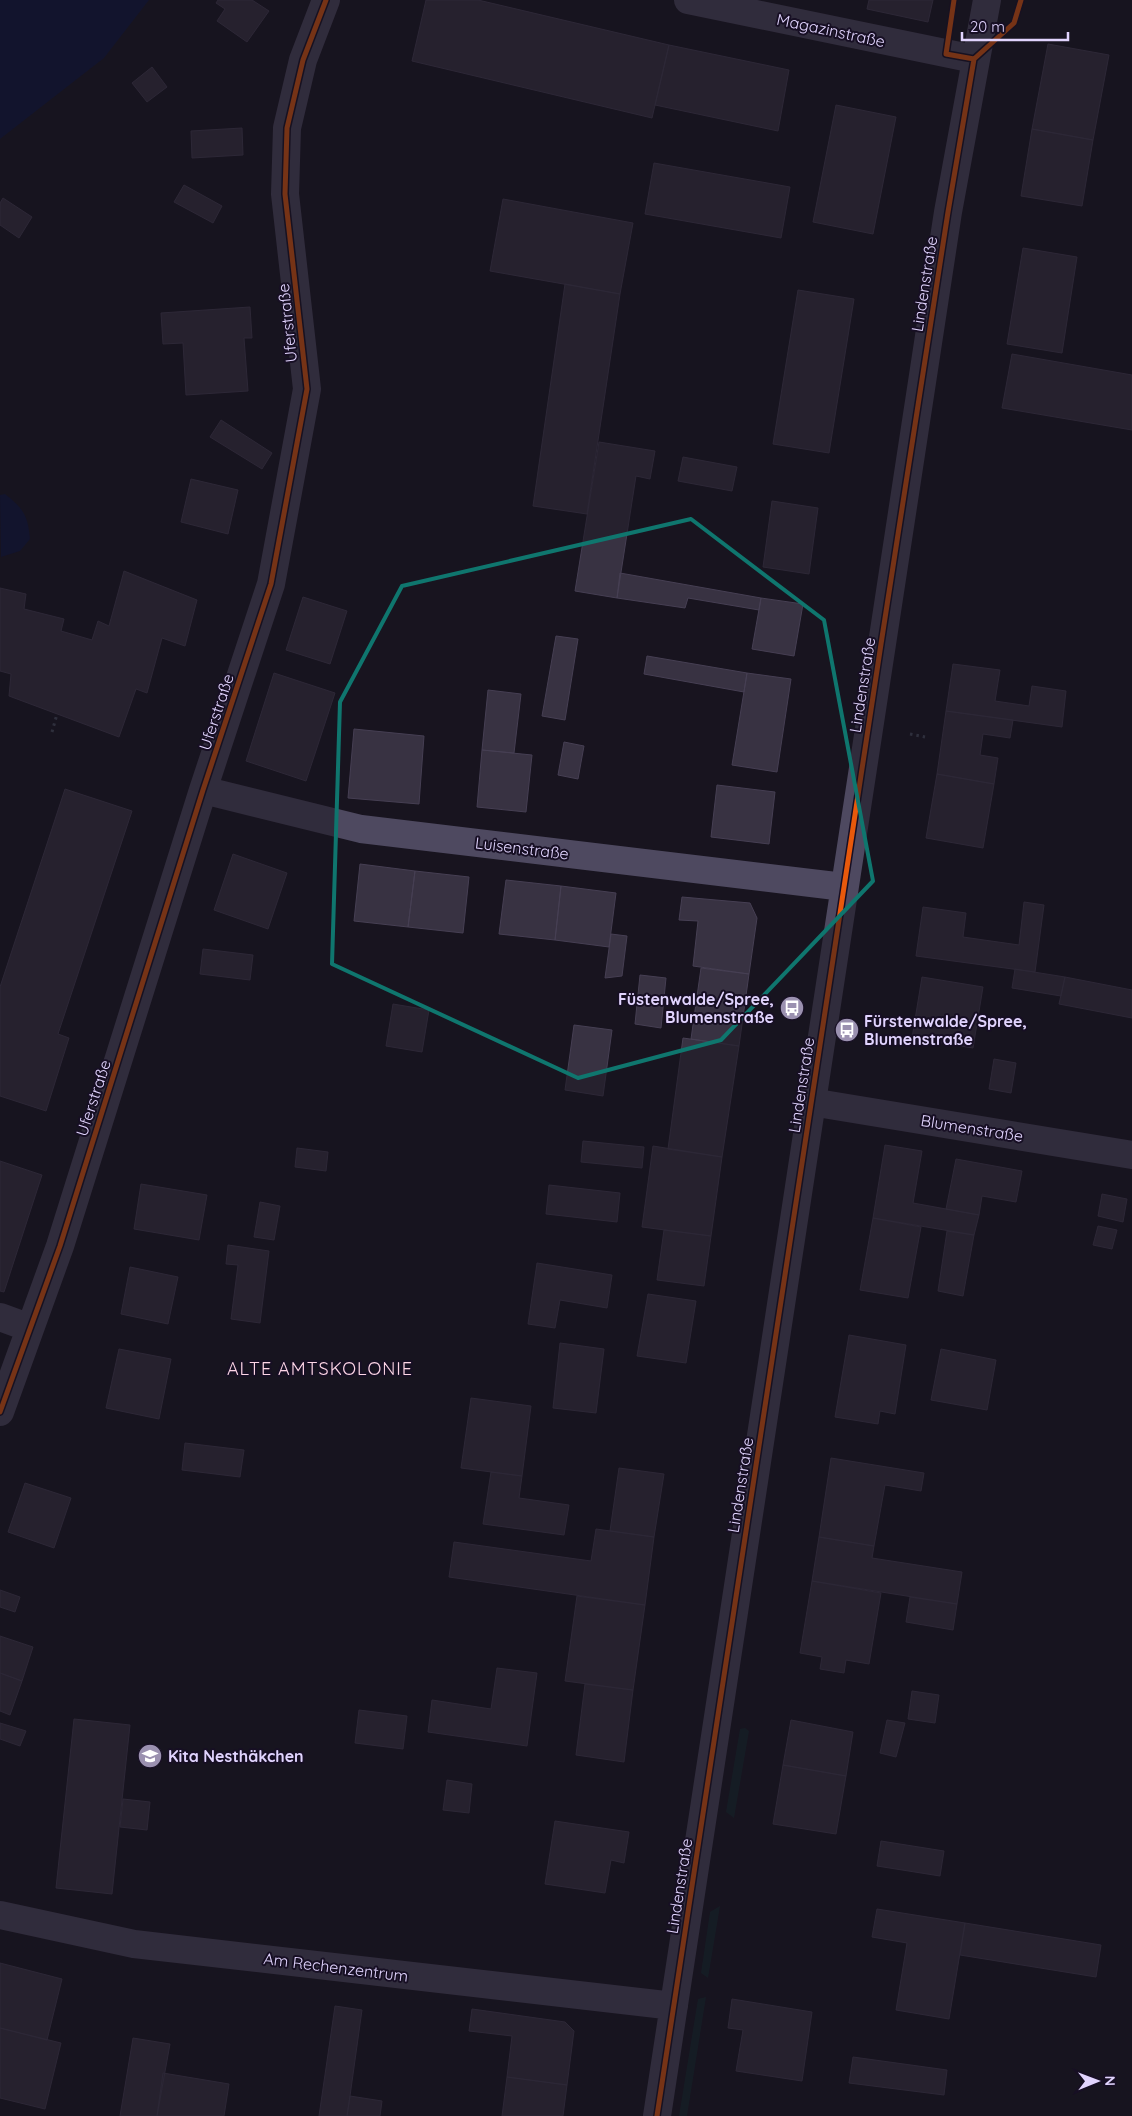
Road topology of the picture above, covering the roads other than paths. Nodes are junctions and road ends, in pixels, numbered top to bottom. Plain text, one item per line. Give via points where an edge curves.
1 (326, 0) edge
2 (688, 0) edge
3 (987, 0) edge
4 (974, 59) junction
5 (203, 790) junction
6 (844, 887) junction
7 (811, 1102) junction
8 (1132, 1155) edge
9 (0, 1317) edge
10 (30, 1328) junction
11 (0, 1412) edge
12 (0, 1915) edge
13 (674, 2006) junction
14 (657, 2116) edge

1 - 5 street, Uferstraße via 303,60 287,128 285,194 307,389 271,584
2 - 4 street, Magazinstraße
3 - 4 street, Lindenstraße
4 - 6 street, Lindenstraße
5 - 6 street, Luisenstraße via 361,829
5 - 10 street, Uferstraße via 62,1238
6 - 7 street, Lindenstraße
7 - 8 street, Blumenstraße
7 - 13 street, Lindenstraße
9 - 10 street
10 - 11 street, Uferstraße
12 - 13 street, Am Rechenzentrum via 134,1944
13 - 14 street, Lindenstraße

